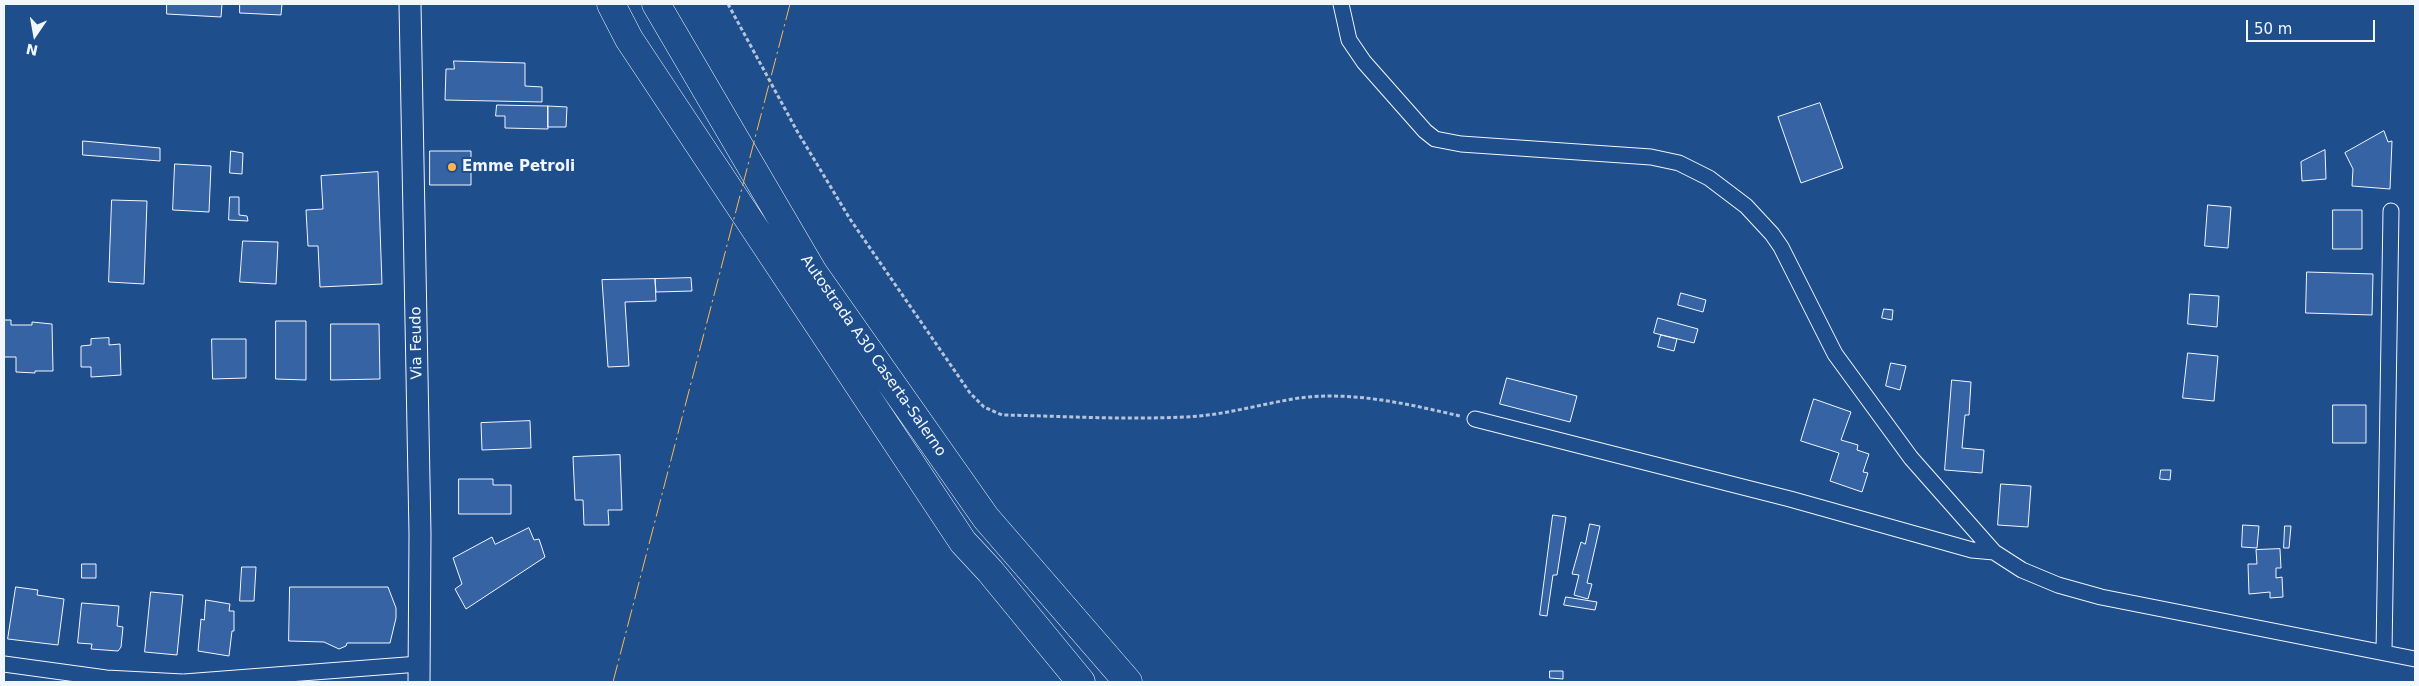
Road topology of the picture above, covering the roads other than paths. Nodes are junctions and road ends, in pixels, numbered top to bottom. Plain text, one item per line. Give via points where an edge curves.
1 (410, 4) edge
2 (611, 4) edge
3 (656, 4) edge
4 (1340, 4) edge
5 (2391, 211) dead end
6 (1475, 419) road end
7 (1994, 552) junction
8 (2384, 652) junction
9 (2415, 659) edge
10 (4, 664) edge
11 (419, 673) edge
12 (183, 682) edge
13 (1081, 682) edge
14 (1128, 682) edge

1 - 11 street, Via Feudo via 420,534
2 - 13 highway, Autostrada A30 Caserta-Salerno via 629,39 963,542
3 - 14 highway, Autostrada A30 Caserta-Salerno via 819,280 986,518
4 - 7 street via 1349,40 1364,62 1435,139 1461,144 1651,157 1679,163 1708,178 1746,206 1781,247 1835,354 1860,389 1911,458
5 - 8 street
6 - 7 street via 1790,499 1972,550
7 - 8 street via 2022,570 2058,585 2101,597
8 - 9 street
10 - 12 street via 106,678
11 - 12 street

